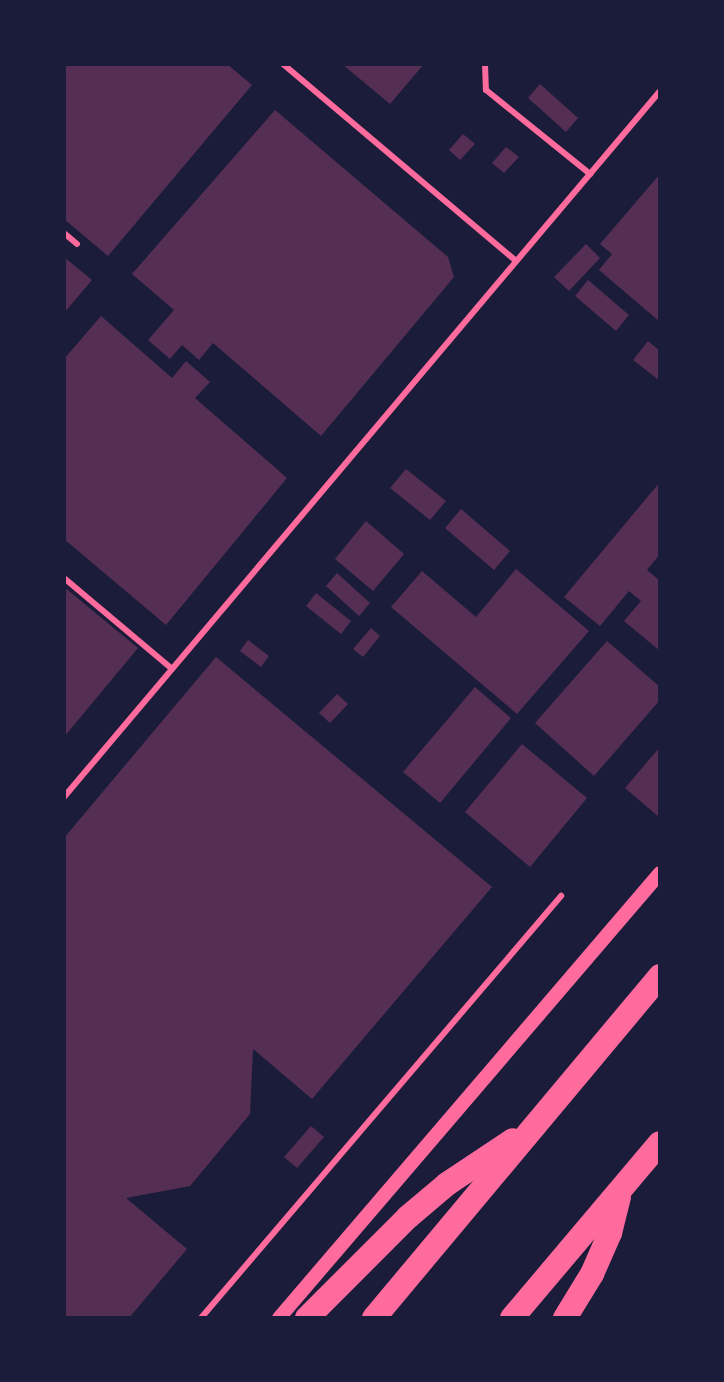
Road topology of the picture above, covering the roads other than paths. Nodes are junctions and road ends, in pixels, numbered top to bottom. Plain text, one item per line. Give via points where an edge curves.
1 (283, 64) edge
2 (485, 64) edge
3 (660, 91) edge
4 (590, 174) junction
5 (64, 233) edge
6 (77, 244) dead end
7 (516, 261) junction
8 (64, 578) edge
9 (172, 669) junction
10 (64, 797) edge
11 (660, 873) edge
12 (561, 896) dead end
13 (660, 976) edge
14 (532, 1128) junction
15 (660, 1143) edge
16 (620, 1190) junction
17 (201, 1318) edge
18 (279, 1318) edge
19 (307, 1318) edge
20 (374, 1318) edge
21 (512, 1318) edge
22 (565, 1318) edge

1 - 7 lane
2 - 4 lane via 486,90
3 - 4 lane
4 - 7 lane
5 - 6 lane
7 - 9 lane
8 - 9 lane
9 - 10 lane
11 - 18 street
12 - 17 lane
13 - 14 highway
14 - 19 highway via 447,1184
14 - 20 highway
15 - 16 highway
16 - 21 highway
16 - 22 highway via 598,1261

